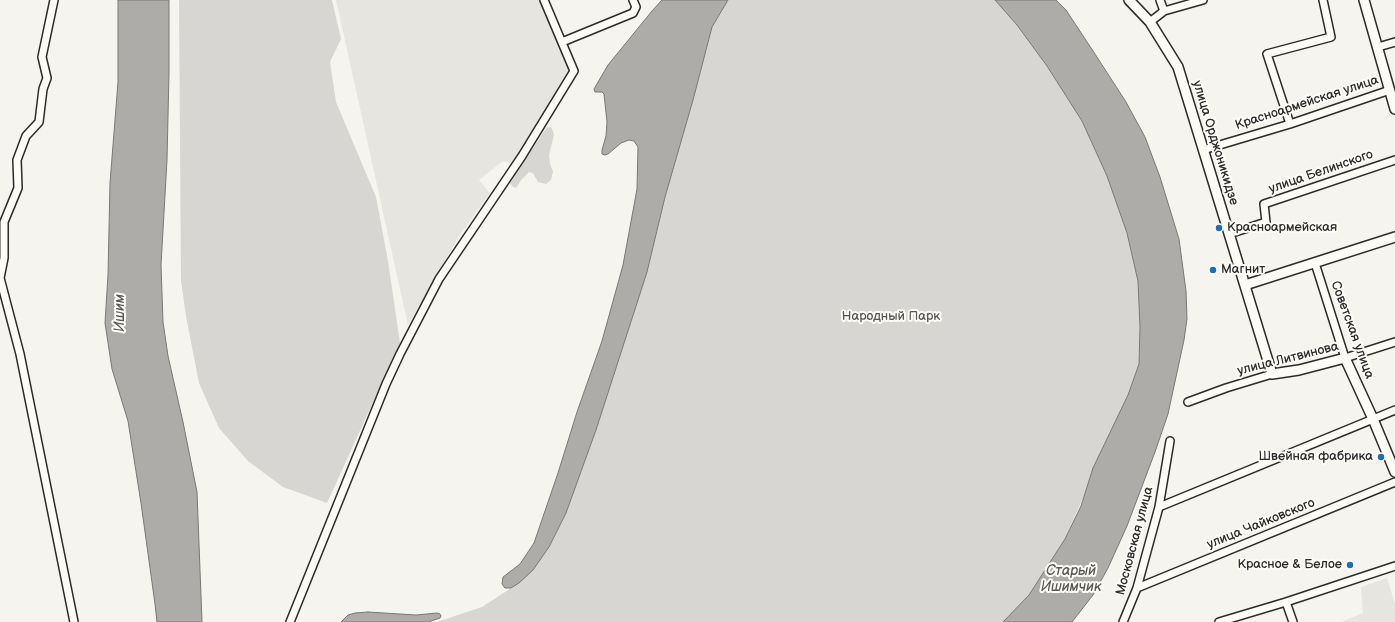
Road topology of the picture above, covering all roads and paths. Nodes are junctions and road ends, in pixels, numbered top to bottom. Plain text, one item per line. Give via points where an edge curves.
1 (54, 0) edge
2 (544, 0) edge
3 (1129, 0) edge
4 (1160, 0) edge
5 (1203, 0) edge
6 (1323, 0) edge
7 (1364, 0) edge
8 (635, 4) edge
9 (1164, 11) junction
10 (1150, 22) junction
11 (562, 42) junction
12 (1395, 42) edge
13 (1378, 47) junction
14 (1392, 89) edge
15 (1395, 109) edge
16 (1290, 124) junction
17 (1204, 150) junction
18 (1395, 160) edge
19 (1229, 234) junction
20 (1395, 237) edge
21 (1315, 263) junction
22 (0, 278) edge
23 (1244, 285) junction
24 (1395, 342) edge
25 (1345, 358) junction
26 (1272, 374) junction
27 (1188, 402) dead end
28 (1395, 410) edge
29 (1373, 419) junction
30 (1170, 441) dead end
31 (1395, 472) edge
32 (1395, 482) edge
33 (1160, 507) junction
34 (1395, 566) edge
35 (1137, 588) junction
36 (1286, 602) junction
37 (74, 622) edge
38 (290, 622) edge
39 (1123, 622) edge
40 (1219, 622) edge
41 (1294, 622) edge

1 - 22 street via 42,57 47,78 43,88 39,122 26,136 17,160 18,188 4,222 4,258
2 - 11 street
3 - 10 main road, улица Орджоникидзе
4 - 9 street
5 - 9 street
6 - 16 street via 1331,37 1267,54
7 - 13 main road
8 - 11 street via 633,13
9 - 10 street
10 - 17 main road, улица Орджоникидзе via 1178,68
11 - 38 street via 574,71 522,156 439,279 386,384
12 - 13 street
13 - 14 main road
14 - 15 main road
14 - 16 street, Красноармейская улица
16 - 17 street, Красноармейская улица
17 - 19 main road, улица Орджоникидзе
18 - 19 street, улица Белинского via 1264,204 1266,222
19 - 23 main road, улица Орджоникидзе
20 - 21 main road
21 - 23 main road
21 - 25 street, Советская улица
22 - 37 street via 20,354
23 - 26 main road, улица Орджоникидзе
24 - 25 street, улица Литвинова
25 - 26 main road, улица Литвинова
25 - 29 main road, Советская улица
26 - 27 street, улица Литвинова
28 - 29 street
29 - 31 main road, Советская улица
29 - 33 street
30 - 33 street, Московская улица
32 - 35 street, улица Чайковского
33 - 35 street, Московская улица
34 - 36 street
35 - 39 street, Московская улица
36 - 40 street
36 - 41 street

